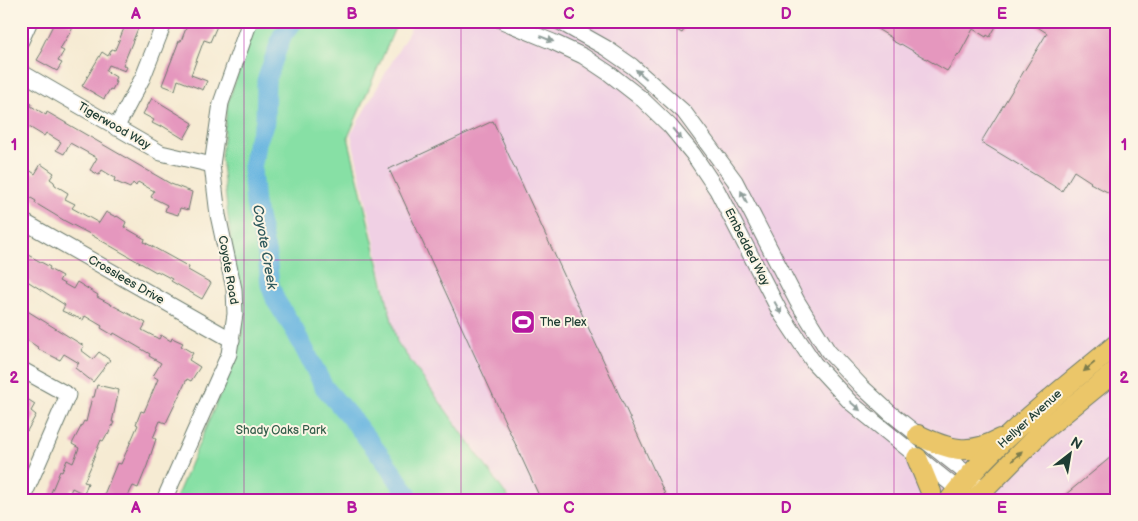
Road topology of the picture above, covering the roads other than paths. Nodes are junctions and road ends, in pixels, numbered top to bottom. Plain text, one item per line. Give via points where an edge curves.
1 (30, 21) edge
2 (164, 21) edge
3 (502, 21) edge
4 (558, 21) edge
5 (249, 24) edge
6 (21, 41) edge
7 (21, 72) edge
8 (116, 128) junction
9 (212, 165) junction
10 (21, 220) edge
11 (232, 340) junction
12 (1117, 344) edge
13 (21, 369) edge
14 (1117, 370) edge
15 (1015, 430) junction
16 (918, 436) junction
17 (917, 458) junction
18 (967, 492) edge
19 (22, 500) edge
20 (164, 500) edge
21 (931, 500) edge

1 - 6 street
2 - 8 street via 143,76
3 -> 17 street, Embedded Way via 582,56 642,99 670,126 717,190 780,312 814,363 851,403
16 -> 4 street, Embedded Way via 861,386 828,351 797,301 735,181 684,112 632,66
5 - 9 street, Coyote Road via 221,103
7 - 8 street, Tigerwood Way
8 - 9 street, Tigerwood Way via 161,153
9 - 11 street, Coyote Road via 218,215 234,289
10 - 11 street, Crosslees Drive
11 - 20 street, Coyote Road via 229,354
12 -> 15 main road, Hellyer Avenue
13 - 19 street via 68,395
18 -> 14 main road, Hellyer Avenue
15 - 16 main road via 988,446 966,451 940,446
15 - 18 main road, Hellyer Avenue
16 - 18 street, Embedded Way
17 - 18 street, Embedded Way
17 - 21 main road via 931,492

